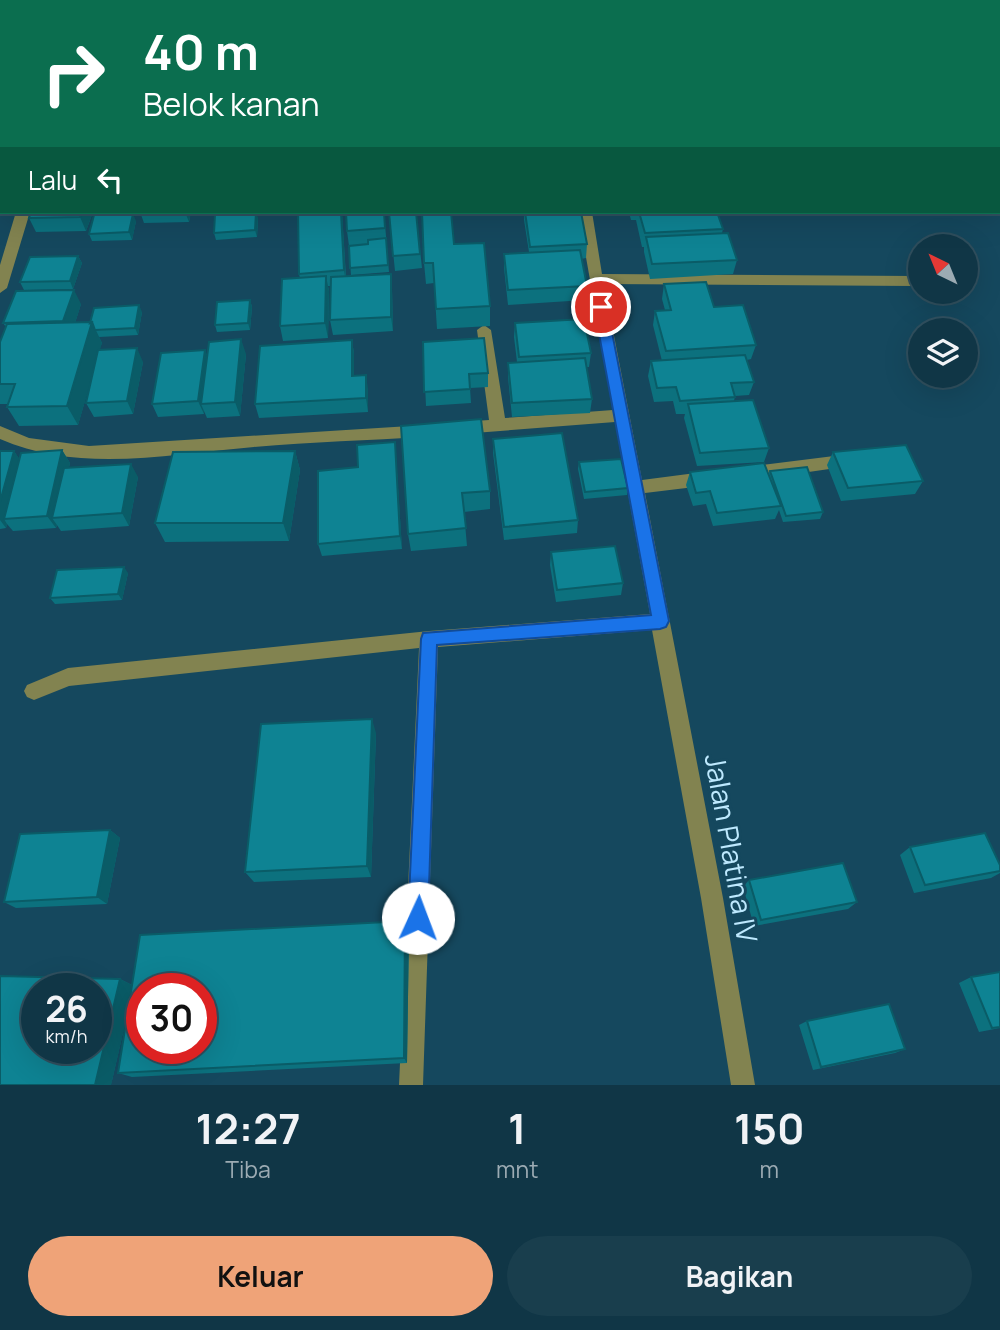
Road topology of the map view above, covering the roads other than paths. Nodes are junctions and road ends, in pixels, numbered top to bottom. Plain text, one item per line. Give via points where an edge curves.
1 (22, 214) edge
2 (585, 214) edge
3 (596, 279) junction
4 (908, 281) edge
5 (0, 288) edge
6 (484, 330) edge
7 (621, 415) junction
8 (498, 425) junction
9 (0, 432) edge
10 (870, 458) edge
11 (635, 488) junction
12 (660, 621) junction
13 (429, 639) junction
14 (34, 691) dead end
15 (411, 1085) edge
16 (743, 1085) edge

1 - 5 street
2 - 3 street, Jalan Platina IV
3 - 4 street
3 - 7 street, Jalan Platina IV
6 - 8 street
7 - 8 street
7 - 11 street, Jalan Platina IV
8 - 9 street via 110,453 42,447
10 - 11 street
11 - 12 street, Jalan Platina IV
12 - 13 street
12 - 16 street, Jalan Platina IV
13 - 14 street via 68,677
13 - 15 street

